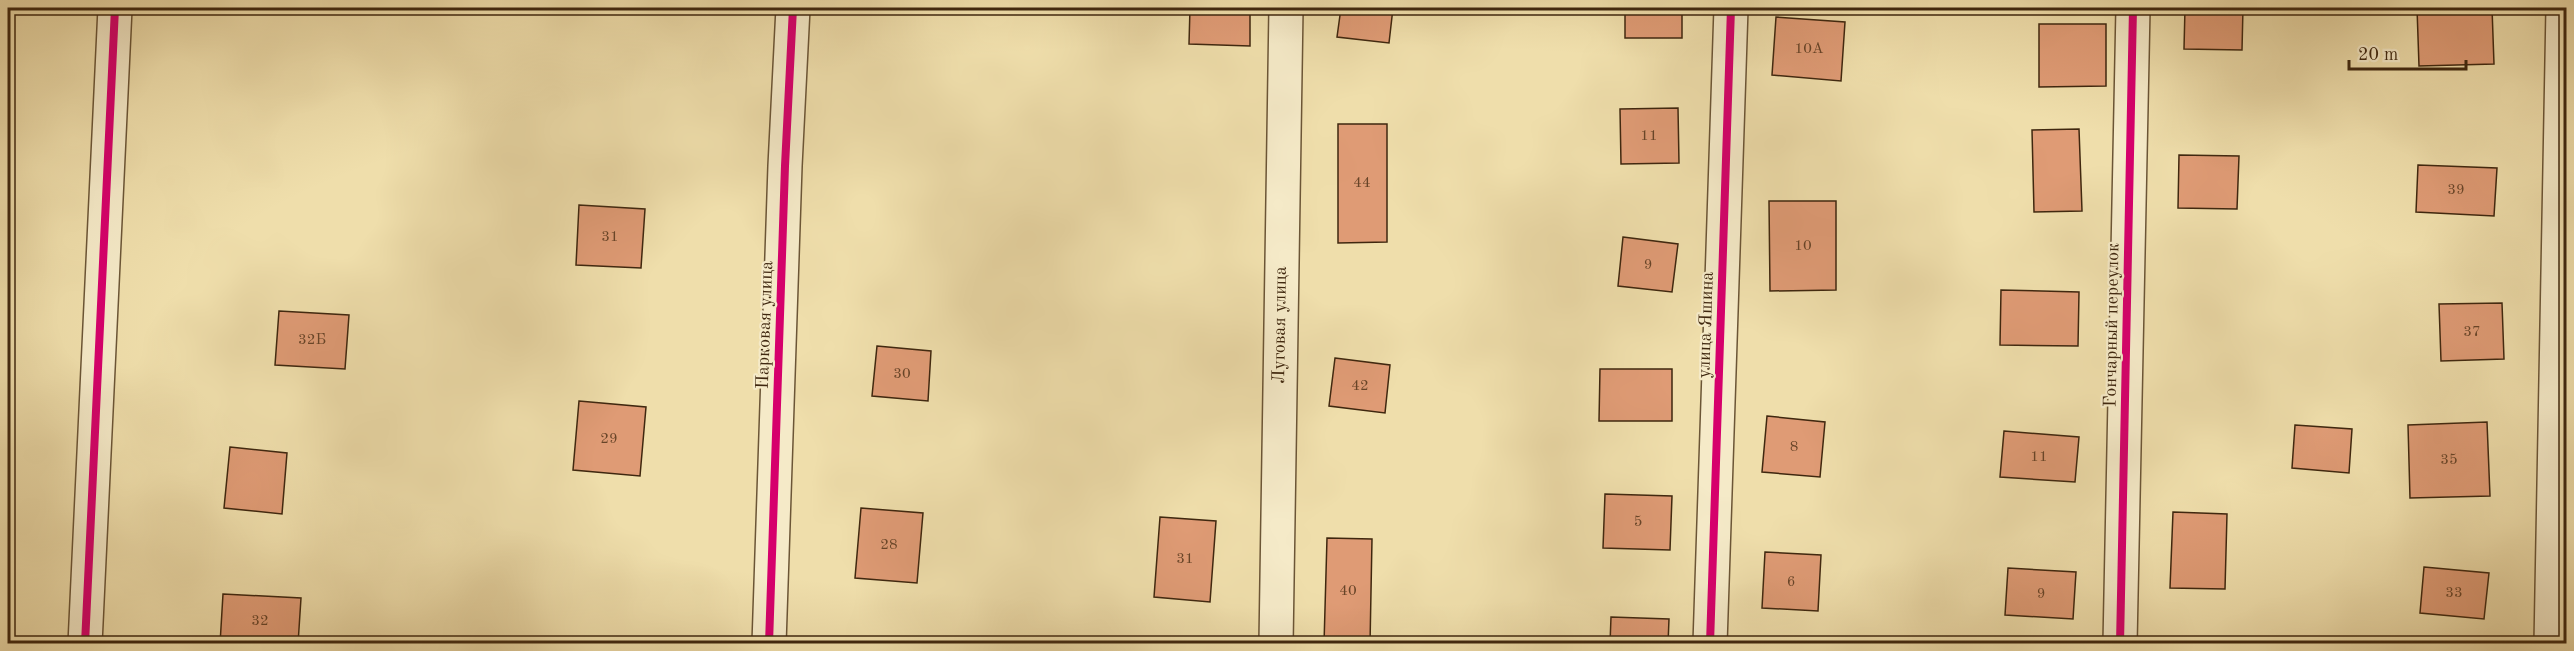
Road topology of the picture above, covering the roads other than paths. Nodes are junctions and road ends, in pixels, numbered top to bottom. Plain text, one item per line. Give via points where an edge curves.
1 (115, 8) edge
2 (793, 8) edge
3 (1286, 8) edge
4 (1731, 8) edge
5 (2133, 8) edge
6 (2563, 8) edge
7 (85, 644) edge
8 (769, 644) edge
9 (1276, 644) edge
10 (1710, 644) edge
11 (2120, 644) edge
12 (2551, 644) edge

1 - 7 street
2 - 8 street, Парковая улица
3 - 9 street, Луговая улица
4 - 10 street, улица Яшина
5 - 11 street, Гончарный переулок
6 - 12 street

